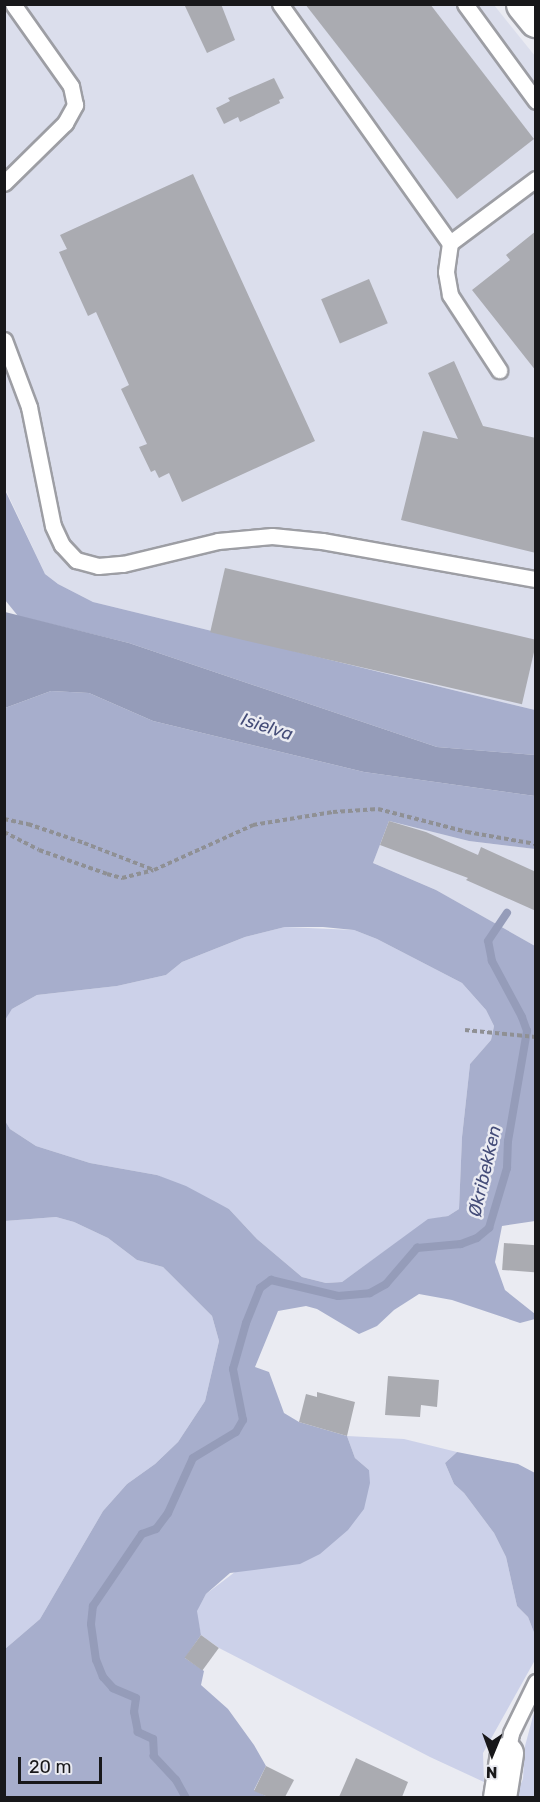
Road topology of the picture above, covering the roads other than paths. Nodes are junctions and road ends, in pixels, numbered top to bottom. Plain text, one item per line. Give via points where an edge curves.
1 (14, 4) edge
2 (280, 4) edge
3 (465, 4) edge
4 (523, 4) edge
5 (536, 20) edge
6 (536, 101) edge
7 (536, 179) edge
8 (4, 183) edge
9 (450, 243) junction
10 (4, 340) edge
11 (499, 370) dead end
12 (536, 579) edge
13 (536, 1682) edge
14 (507, 1754) joint
15 (500, 1797) edge

1 - 8 lane via 71,86 75,105 65,123
2 - 9 lane
3 - 6 lane
4 - 5 main road
7 - 9 lane
9 - 11 lane via 446,272 450,295
10 - 12 lane via 29,407 53,526 62,545 76,560 98,566 123,564 218,541 272,536 322,541
13 - 14 lane via 511,1733
14 - 15 street

